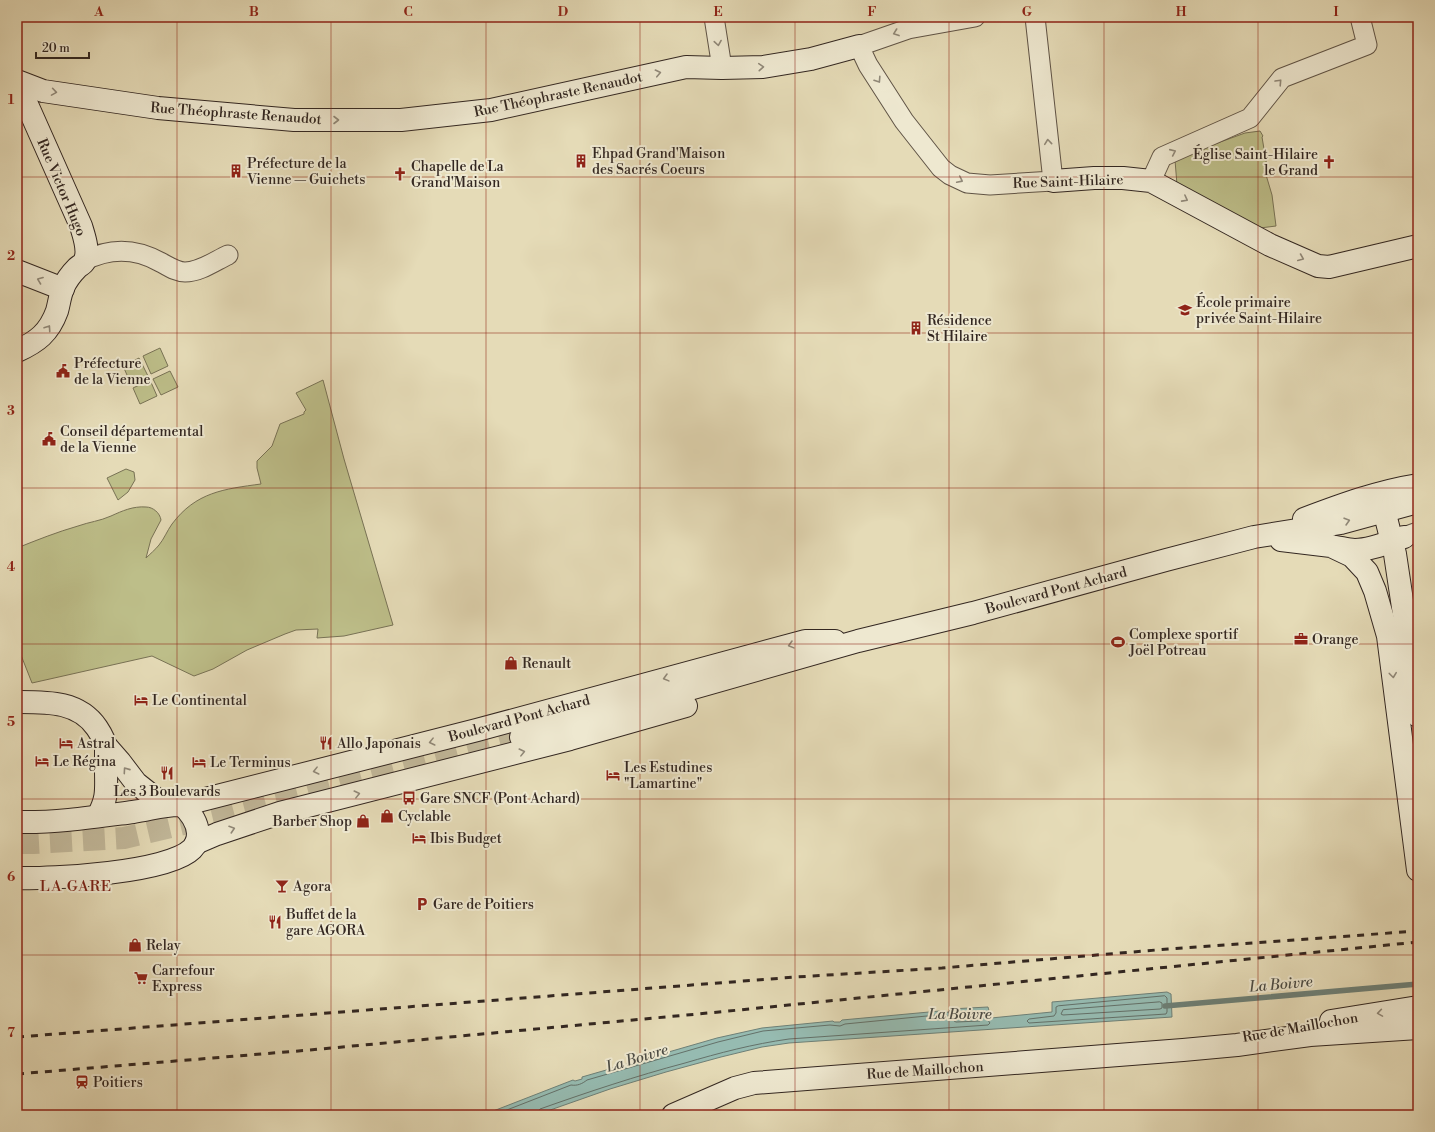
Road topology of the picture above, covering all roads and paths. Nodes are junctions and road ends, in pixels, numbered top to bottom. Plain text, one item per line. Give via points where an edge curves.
1 (714, 17) edge
2 (975, 17) edge
3 (1035, 17) edge
4 (1360, 17) edge
5 (860, 46) junction
6 (722, 68) junction
7 (17, 81) edge
8 (1053, 181) junction
9 (1151, 181) junction
10 (81, 226) junction
11 (1418, 246) edge
12 (108, 252) junction
13 (228, 255) dead end
14 (84, 261) junction
15 (17, 271) edge
16 (62, 289) junction
17 (17, 351) edge
18 (1418, 485) edge
19 (1418, 503) edge
20 (1377, 504) junction
21 (1254, 537) junction
22 (1398, 542) edge
23 (1331, 546) junction
24 (1388, 636) junction
25 (858, 642) junction
26 (17, 702) edge
27 (1418, 716) edge
28 (521, 737) tunnel mouth
29 (106, 746) junction
30 (173, 806) junction
31 (98, 816) junction
32 (17, 822) edge
33 (196, 843) junction
34 (1418, 870) edge
35 (17, 878) edge
36 (1418, 1007) edge
37 (1418, 1028) edge
38 (1183, 1050) junction
39 (673, 1115) edge

1 -> 6 street
2 -> 5 street, Rue Théophraste Renaudot via 908,29
8 -> 3 street
9 -> 4 street via 1162,157 1250,118 1282,78 1367,46
6 -> 5 street, Rue Théophraste Renaudot via 770,66 812,60
5 -> 8 street, Rue Saint-Hilaire via 868,65 904,121 941,168 950,175 967,183 990,185
7 -> 6 street, Rue Théophraste Renaudot via 43,90 158,108 294,120 401,120 491,110 686,67
7 - 10 street, Rue Victor Hugo
8 - 9 street, Rue Saint-Hilaire via 1101,178
9 -> 11 street, Rue Saint-Hilaire via 1270,245 1318,266 1329,267
10 - 12 street via 98,246
10 - 14 street, Rue Victor Hugo via 85,240
12 - 13 street via 147,255 185,272
12 - 14 street
14 - 16 street
16 -> 15 street
17 -> 16 street via 41,337 50,325 57,311
18 - 20 street, Boulevard Pont Achard
19 - 20 street, Boulevard Pont Achard
19 - 22 street
20 - 21 street, Boulevard Pont Achard via 1341,522
20 - 22 street
21 - 23 street
21 - 25 street, Boulevard Pont Achard
22 - 23 street via 1354,550
22 - 24 street via 1388,601
22 - 27 street
23 - 24 street via 1352,556 1367,572
24 -> 34 street
25 - 28 street, Boulevard Pont Achard
25 -> 30 street, Boulevard Pont Achard via 805,641 477,730
33 -> 25 street, Boulevard Pont Achard via 280,813 570,739 816,669
26 - 29 street via 61,704 75,709 93,722
30 -> 29 street via 136,783
29 - 31 street via 106,795
30 - 31 street, Boulevard Pont Achard
30 - 33 street via 192,815 198,836
31 - 32 street, Boulevard Pont Achard via 53,822
33 - 35 street, Boulevard Pont Achard via 190,851 180,857 148,866 89,875
36 -> 38 street, Rue de Maillochon via 1287,1028
37 - 38 street, Rue de Maillochon via 1310,1035
38 - 39 street, Rue de Maillochon via 754,1083 725,1092

